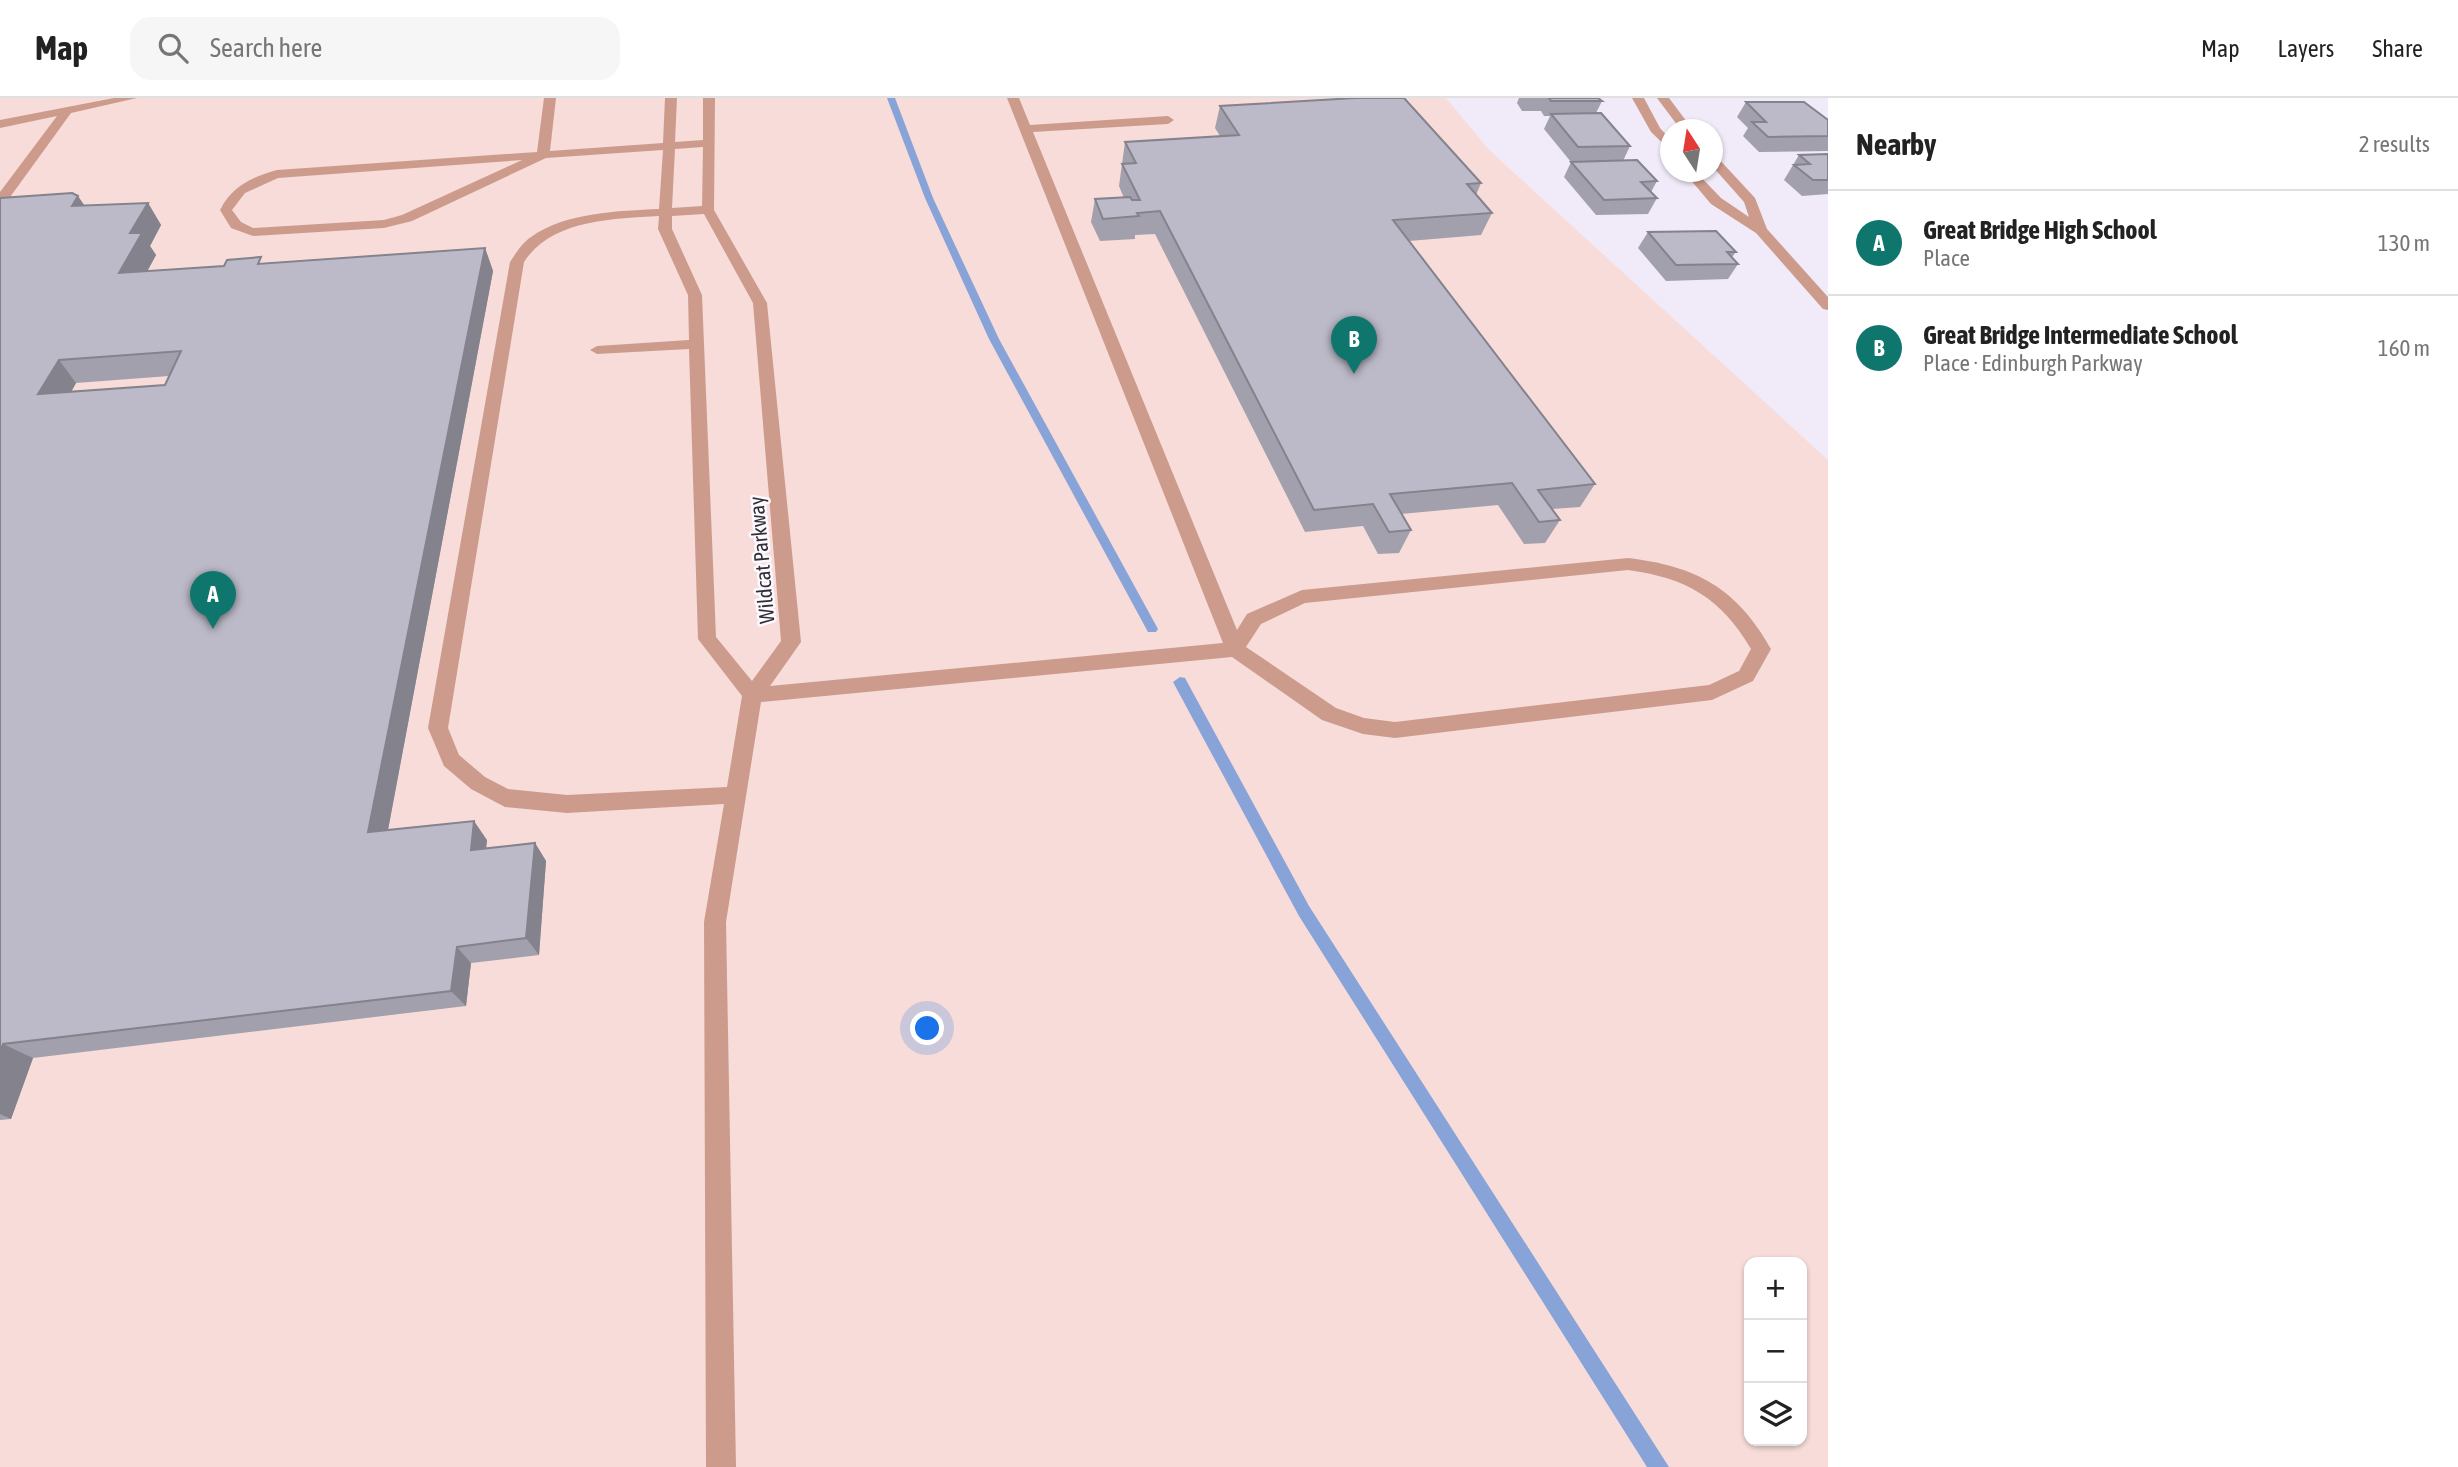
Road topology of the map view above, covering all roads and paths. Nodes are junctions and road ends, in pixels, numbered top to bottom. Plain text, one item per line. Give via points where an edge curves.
1 (131, 98) edge
2 (550, 98) edge
3 (671, 98) edge
4 (709, 98) edge
5 (1013, 98) edge
6 (1638, 98) edge
7 (1663, 98) edge
8 (68, 110) junction
9 (1679, 119) edge
10 (1168, 120) dead end
11 (0, 124) edge
12 (1025, 129) junction
13 (1660, 135) edge
14 (709, 143) junction
15 (668, 146) junction
16 (542, 155) junction
17 (1723, 171) edge
18 (1699, 182) edge
19 (0, 201) edge
20 (708, 210) junction
21 (666, 213) junction
22 (1760, 230) junction
23 (1828, 306) edge
24 (696, 344) junction
25 (597, 350) dead end
26 (1235, 649) junction
27 (752, 695) junction
28 (735, 795) junction
29 (721, 1467) edge

1 - 8 street
2 - 16 street
3 - 15 street
4 - 14 street
5 - 12 street
6 - 13 street
7 - 9 street
8 - 11 street
8 - 19 street
10 - 12 street
12 - 26 street
14 - 15 street
14 - 20 street
15 - 16 street
15 - 21 street
16 - 16 street via 277,174 241,188 226,210 231,222 253,232 384,225
17 - 22 street via 1750,201
18 - 22 street via 1716,201
20 - 21 street
20 - 27 street, Wildcat Parkway via 760,303 791,642
21 - 24 street via 665,229 695,295
21 - 28 street via 616,216 560,228 539,237 517,262 438,728 451,760 505,798 567,804
22 - 23 street
24 - 25 street
24 - 27 street via 708,639
26 - 26 street via 1329,714 1363,726 1395,730 1712,692 1746,676 1761,649 1746,621 1711,591 1687,576 1656,566 1628,564 1302,597 1254,619
26 - 27 street
27 - 28 street
28 - 29 street via 715,922

